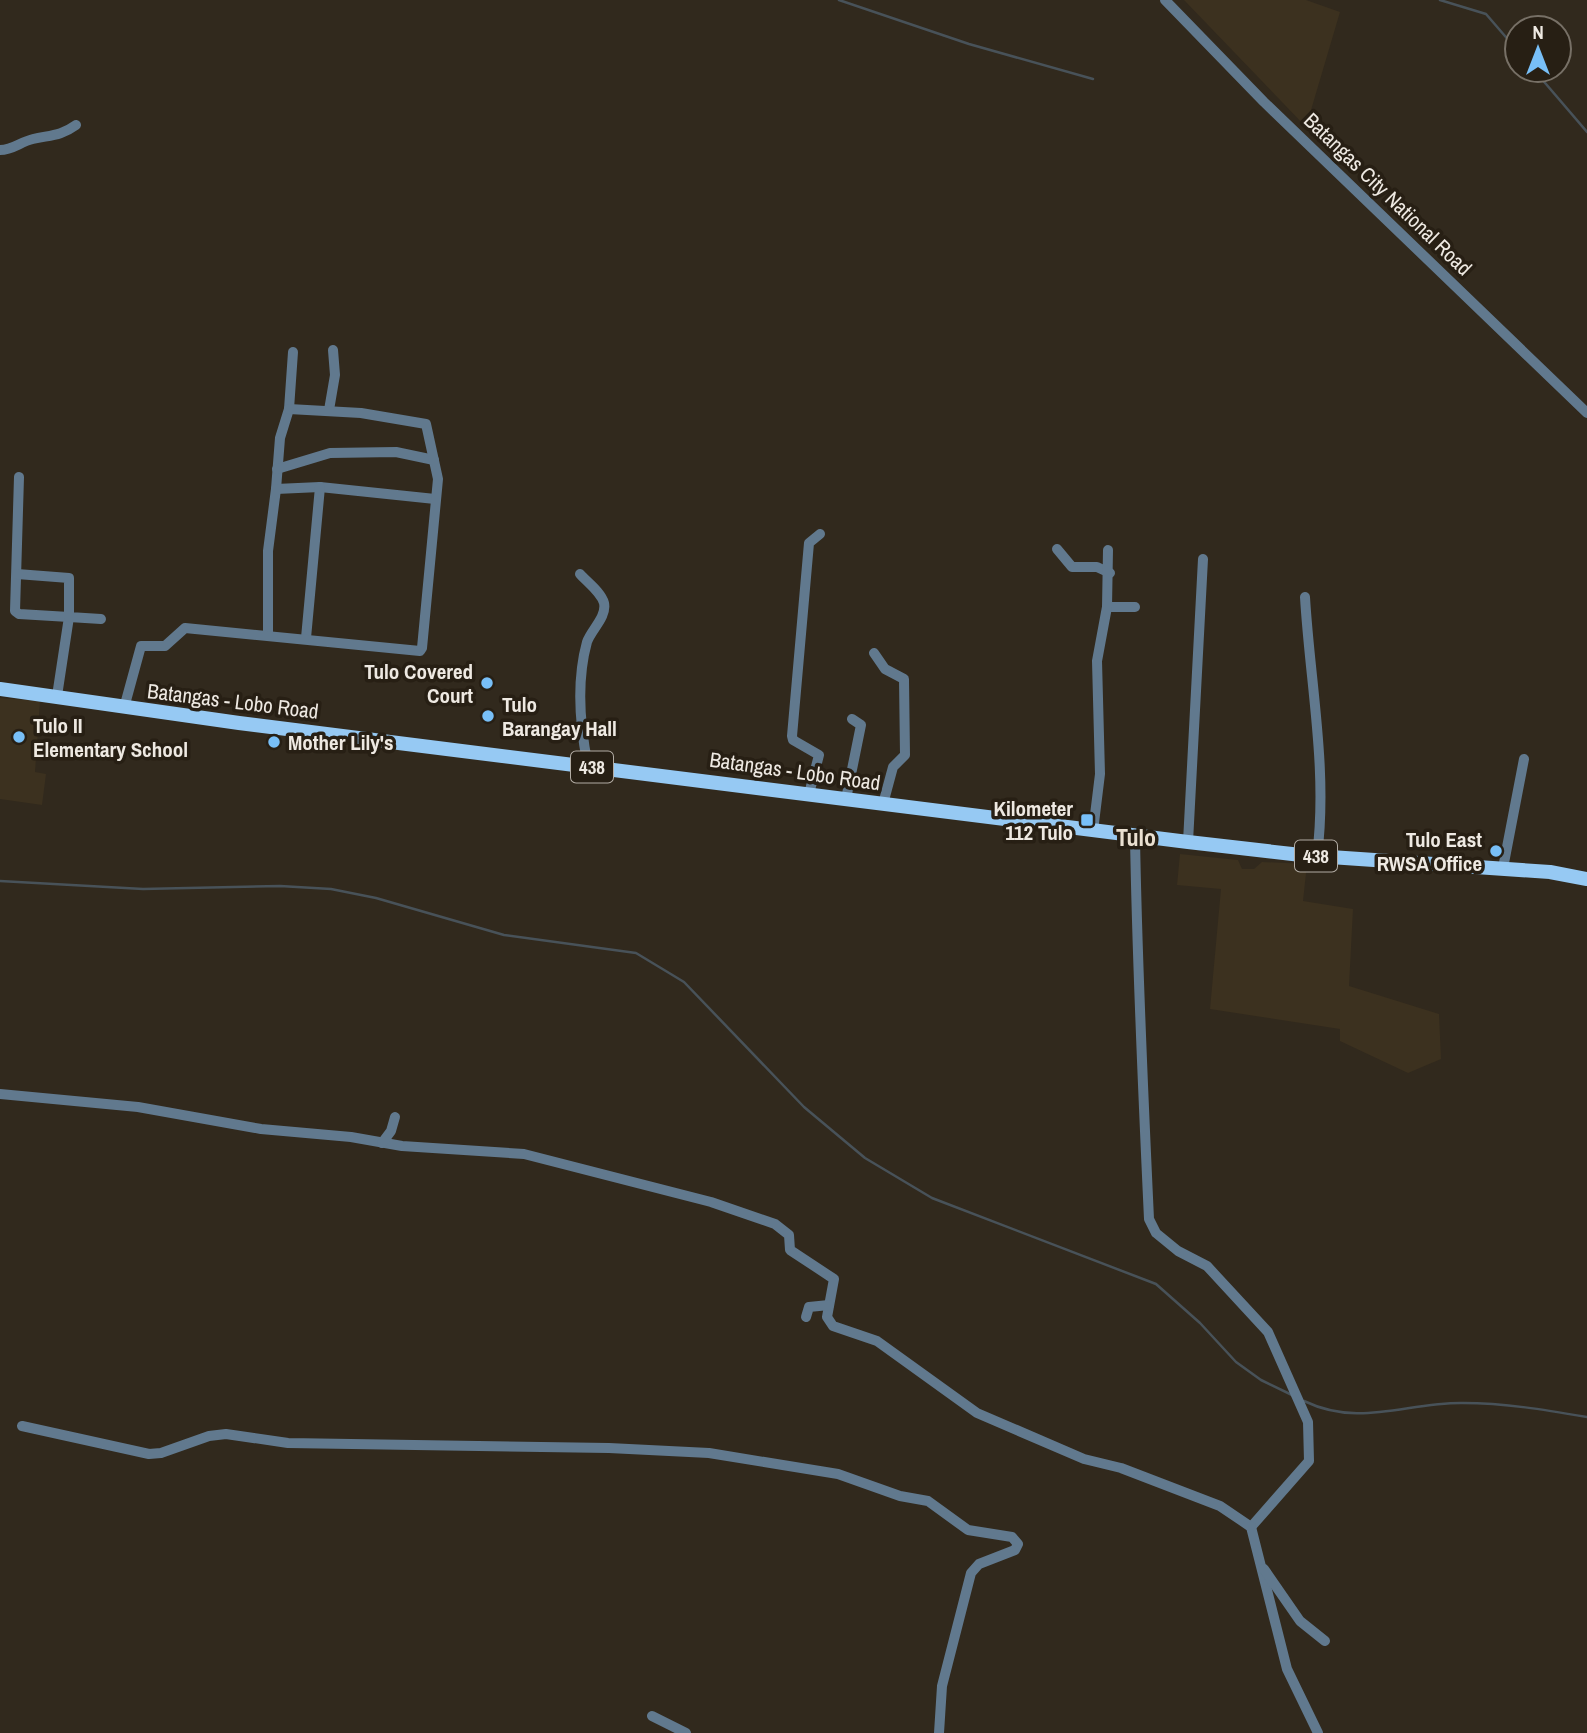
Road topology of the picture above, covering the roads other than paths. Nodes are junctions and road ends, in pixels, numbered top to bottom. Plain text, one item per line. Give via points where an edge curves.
1 (1165, 0) edge
2 (76, 125) dead end
3 (0, 150) edge
4 (333, 350) dead end
5 (293, 352) dead end
6 (289, 409) junction
7 (329, 410) junction
8 (1587, 414) edge
9 (434, 460) junction
10 (277, 469) junction
11 (19, 477) dead end
12 (320, 487) junction
13 (276, 489) junction
14 (435, 499) junction
15 (820, 534) dead end
16 (1057, 550) dead end
17 (1108, 550) dead end
18 (1203, 559) dead end
19 (1110, 573) junction
20 (17, 574) junction
21 (580, 574) dead end
22 (1305, 597) dead end
23 (1107, 607) junction
24 (1135, 607) dead end
25 (69, 617) junction
26 (101, 619) dead end
27 (268, 634) junction
28 (306, 638) junction
29 (874, 653) dead end
30 (0, 690) edge
31 (57, 696) junction
32 (124, 708) junction
33 (852, 719) dead end
34 (1524, 759) dead end
35 (588, 766) junction
36 (808, 794) junction
37 (846, 799) junction
38 (883, 804) junction
39 (1093, 831) junction
40 (1135, 836) junction
41 (1188, 842) junction
42 (1317, 856) junction
43 (1503, 868) junction
44 (1587, 879) edge
45 (0, 1094) edge
46 (395, 1117) dead end
47 (382, 1143) junction
48 (829, 1305) junction
49 (806, 1317) dead end
50 (22, 1426) dead end
51 (1251, 1527) junction
52 (1263, 1567) junction
53 (1325, 1641) dead end
54 (652, 1716) dead end
55 (686, 1733) edge
56 (939, 1733) edge
57 (1318, 1733) edge

1 - 8 street, Batangas City National Road
2 - 3 street via 57,136 34,138
4 - 7 street via 335,375
5 - 6 street
6 - 7 street
6 - 10 street via 282,425
7 - 9 street via 421,421 429,431
9 - 10 street via 396,452 330,453
9 - 14 street via 438,479
10 - 13 street
11 - 20 street
12 - 13 street
12 - 14 street
12 - 28 street
13 - 27 street via 268,551
14 - 28 street via 420,650
15 - 36 street via 809,543 792,736 819,755
16 - 19 street via 1072,567 1097,567
17 - 19 street
18 - 41 street
19 - 23 street
20 - 25 street via 69,578
20 - 25 street via 16,612
21 - 35 street via 604,607 587,642 583,666 581,725
22 - 42 street via 1320,775 1322,820
23 - 24 street
23 - 39 street via 1097,661 1100,763
25 - 26 street
25 - 31 street
27 - 28 street
27 - 32 street via 185,628 165,646 141,646
29 - 38 street via 885,669 904,679 905,755 893,767
30 - 31 main road, Batangas - Lobo Road / 438
31 - 32 main road, Batangas - Lobo Road / 438
32 - 35 main road, Batangas - Lobo Road / 438
33 - 37 street via 861,725
34 - 43 street
35 - 36 main road, Batangas - Lobo Road / 438
36 - 37 main road, Batangas - Lobo Road / 438
37 - 38 main road, Batangas - Lobo Road / 438
38 - 39 main road, Batangas - Lobo Road / 438
39 - 40 main road, Batangas - Lobo Road / 438
40 - 41 main road, Batangas - Lobo Road / 438
40 - 51 street via 1136,970 1149,1219 1156,1233 1207,1266 1264,1326 1308,1422 1309,1461
41 - 42 main road, Batangas - Lobo Road / 438
42 - 43 main road, Batangas - Lobo Road / 438
43 - 44 main road, Batangas - Lobo Road / 438
45 - 47 street via 138,1107 261,1129
46 - 47 street
47 - 48 street via 524,1154 704,1200 775,1224 789,1235 790,1250 834,1279
48 - 49 street via 809,1307
48 - 51 street via 827,1317 833,1326 877,1341 977,1413 1084,1459 1121,1468 1220,1506
50 - 56 street via 149,1454 226,1434 288,1443 709,1453 838,1474 928,1501 968,1530 1012,1537 1018,1544 1015,1550 979,1564 971,1573 942,1686
51 - 52 street
52 - 53 street via 1300,1621
52 - 57 street via 1287,1669
54 - 55 street

